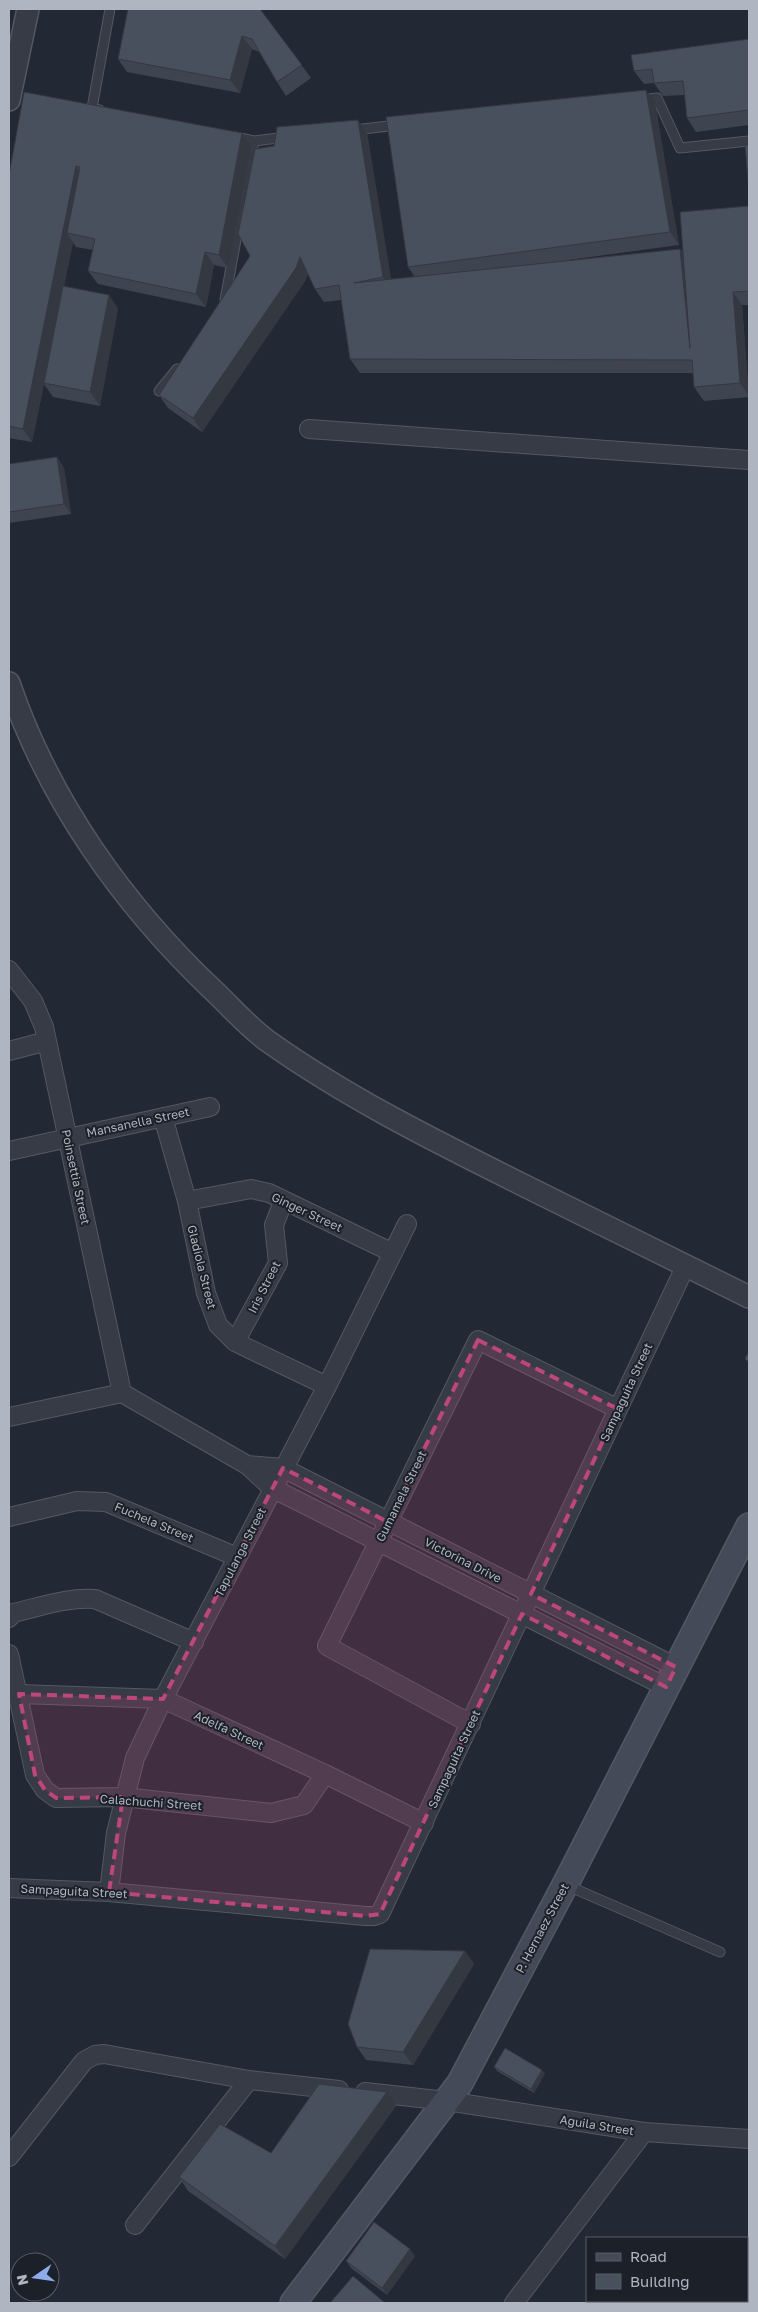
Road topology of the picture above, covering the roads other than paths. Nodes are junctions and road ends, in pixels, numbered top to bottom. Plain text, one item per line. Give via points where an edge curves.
1 (28, 9) edge
2 (110, 9) edge
3 (9, 100) edge
4 (627, 101) edge
5 (111, 112) edge
6 (411, 124) edge
7 (343, 131) edge
8 (226, 135) edge
9 (294, 137) edge
10 (254, 141) junction
11 (749, 141) edge
12 (224, 307) edge
13 (184, 361) edge
14 (159, 391) edge
15 (309, 429) dead end
16 (749, 460) edge
17 (9, 683) edge
18 (9, 970) edge
19 (47, 1041) junction
20 (9, 1050) edge
21 (210, 1106) dead end
22 (162, 1116) junction
23 (67, 1136) junction
24 (9, 1151) edge
25 (284, 1200) junction
26 (187, 1201) junction
27 (408, 1224) dead end
28 (393, 1253) junction
29 (686, 1265) junction
30 (749, 1296) edge
31 (235, 1342) junction
32 (327, 1386) junction
33 (122, 1393) junction
34 (618, 1409) junction
35 (9, 1417) edge
36 (247, 1465) junction
37 (283, 1468) junction
38 (272, 1488) junction
39 (9, 1517) edge
40 (388, 1522) junction
41 (749, 1526) edge
42 (378, 1541) junction
43 (237, 1557) junction
44 (532, 1594) junction
45 (522, 1614) junction
46 (9, 1618) edge
47 (194, 1642) junction
48 (9, 1654) edge
49 (671, 1677) junction
50 (19, 1694) junction
51 (163, 1699) junction
52 (471, 1724) junction
53 (325, 1774) junction
54 (123, 1797) junction
55 (424, 1823) junction
56 (565, 1885) junction
57 (9, 1888) edge
58 (109, 1892) junction
59 (720, 1952) dead end
60 (249, 2080) junction
61 (447, 2101) junction
62 (644, 2132) junction
63 (749, 2139) edge
64 (9, 2157) edge
65 (135, 2225) dead end
66 (293, 2303) edge
67 (514, 2303) edge

1 - 3 street
2 - 5 lane via 92,108
4 - 11 lane via 657,98 680,148
6 - 7 lane
8 - 10 lane
9 - 10 lane
10 - 12 lane
13 - 14 lane
15 - 16 street
17 - 29 street via 20,716 54,790 97,857 172,952 267,1041 360,1101
18 - 19 street, Poinsettia Street via 33,1001
19 - 20 street
19 - 23 street, Poinsettia Street
21 - 22 street, Mansanella Street
22 - 23 street, Mansanella Street
22 - 26 street, Gladiola Street
23 - 24 street, Mansanella Street
23 - 33 street, Poinsettia Street
25 - 26 street, Ginger Street via 251,1189
25 - 28 street, Ginger Street
25 - 31 street, Iris Street via 274,1225 278,1263
26 - 31 street, Gladiola Street via 206,1293 218,1325
27 - 28 street, Tapulanga Street
28 - 32 street, Tapulanga Street
29 - 30 street
29 - 34 street, Sampaguita Street
31 - 32 street, Gladiola Street
32 - 37 street, Tapulanga Street
33 - 35 street
33 - 36 street, Victorina Drive
34 - 40 street, Gumamela Street via 478,1340
34 - 44 street, Sampaguita Street
36 - 37 street, Victorina Drive
36 - 38 street, Victorina Drive
37 - 38 street, Tapulanga Street
37 - 40 street, Victorina Drive
38 - 42 street, Victorina Drive
38 - 43 street, Tapulanga Street
39 - 43 street, Fuchela Street via 77,1501 106,1502
40 - 42 street, Gumamela Street
40 - 44 street, Victorina Drive
41 - 49 main road, P. Hernaez Street
42 - 45 street, Victorina Drive
42 - 52 street, Gumamela Street via 327,1646
43 - 47 street, Tapulanga Street
44 - 45 street, Sampaguita Street
44 - 49 street, Victorina Drive
45 - 49 street, Victorina Drive
45 - 52 street, Sampaguita Street
46 - 47 street via 13,1613 65,1601 95,1599
47 - 51 street, Tapulanga Street
48 - 50 street, Calachuchi Street
49 - 56 main road, P. Hernaez Street
50 - 51 street, Adelfa Street
50 - 54 street, Calachuchi Street via 35,1775 45,1790 56,1798
51 - 53 street, Adelfa Street
51 - 54 street, Tapulanga Street via 135,1758
52 - 55 street, Sampaguita Street
53 - 54 street, Calachuchi Street via 304,1805 271,1813
53 - 55 street, Adelfa Street
54 - 58 street, Tapulanga Street
55 - 58 street, Sampaguita Street via 380,1914 374,1916
56 - 59 lane
56 - 61 main road, P. Hernaez Street via 460,2083
57 - 58 street, Sampaguita Street
60 - 61 street, Aguila Street
60 - 64 street, Aguila Street via 95,2055 84,2061
60 - 65 street
61 - 62 street, Aguila Street
61 - 66 main road, P. Hernaez Street
62 - 63 street, Aguila Street
62 - 67 street

